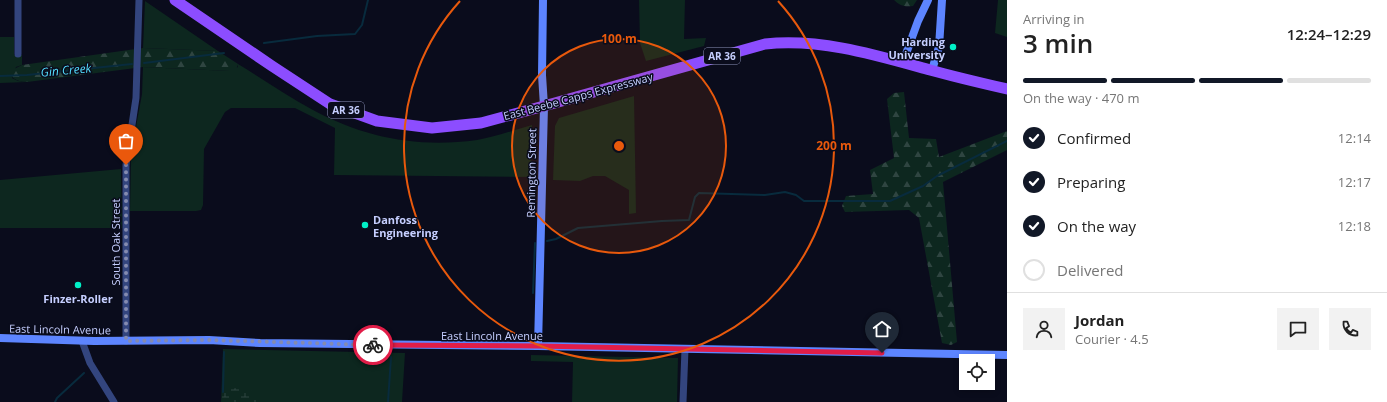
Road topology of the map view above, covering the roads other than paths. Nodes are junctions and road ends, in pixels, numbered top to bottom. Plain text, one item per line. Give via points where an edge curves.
1 (18, 0) edge
2 (139, 0) edge
3 (175, 0) edge
4 (543, 0) edge
5 (928, 0) edge
6 (942, 0) edge
7 (18, 54) dead end
8 (903, 62) junction
9 (932, 70) junction
10 (1007, 89) edge
11 (544, 106) junction
12 (0, 338) edge
13 (82, 341) junction
14 (126, 341) junction
15 (538, 346) junction
16 (685, 349) junction
17 (1007, 355) edge
18 (114, 402) edge
19 (683, 402) edge

1 - 7 street
2 - 14 street, South Oak Street via 136,98 126,165
3 - 11 main road, East Beebe Capps Expressway / AR 36 via 330,104 376,121 432,128 445,127 481,123
4 - 11 street, Remington Street
5 - 8 street
6 - 9 street via 939,47
8 - 9 main road, East Beebe Capps Expressway / AR 36
8 - 11 main road, East Beebe Capps Expressway / AR 36 via 828,45 784,42 765,44
9 - 10 main road, East Beebe Capps Expressway / AR 36
11 - 15 street, Remington Street
12 - 13 street, East Lincoln Avenue
13 - 14 street, East Lincoln Avenue
13 - 18 street via 90,363
14 - 15 street, East Lincoln Avenue via 209,340 311,344
15 - 16 street, East Lincoln Avenue
16 - 17 street, East Lincoln Avenue
16 - 19 street

